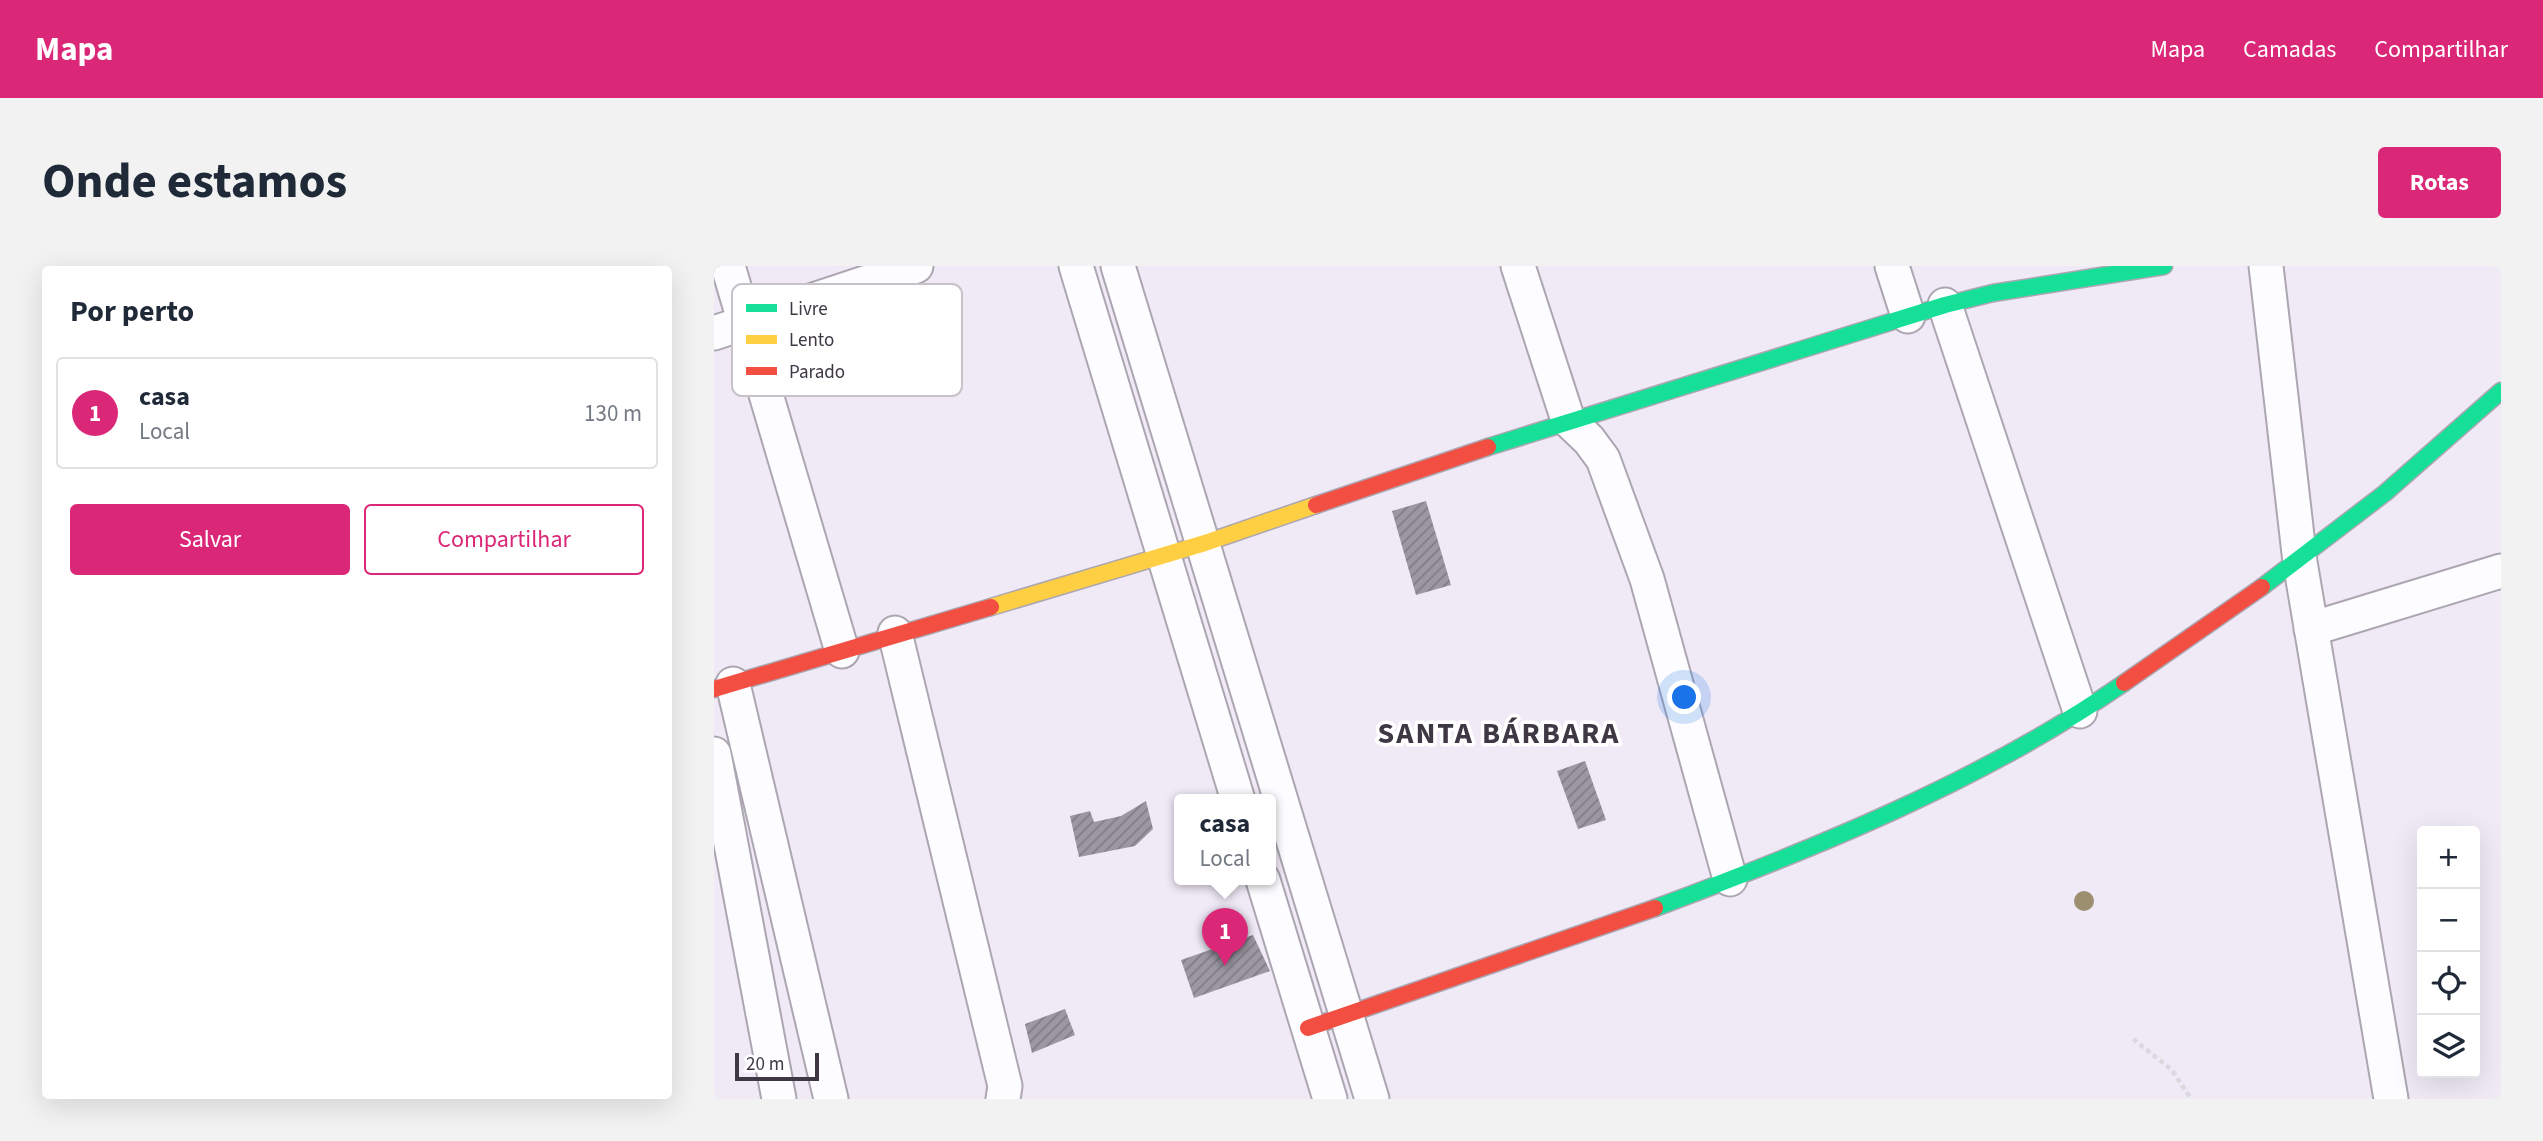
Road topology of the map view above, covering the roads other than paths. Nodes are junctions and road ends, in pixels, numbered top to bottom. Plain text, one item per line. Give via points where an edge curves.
1 (728, 266) edge
2 (916, 266) edge
3 (1076, 266) edge
4 (1118, 266) edge
5 (1518, 266) edge
6 (1892, 266) edge
7 (2164, 266) edge
8 (2266, 266) edge
9 (862, 284) edge
10 (1945, 305) junction
11 (1908, 316) junction
12 (729, 328) edge
13 (2501, 391) edge
14 (753, 396) edge
15 (1568, 420) junction
16 (1205, 543) junction
17 (1162, 556) junction
18 (2300, 562) junction
19 (2501, 571) edge
20 (2311, 629) junction
21 (895, 634) junction
22 (842, 651) junction
23 (724, 687) edge
24 (2080, 711) junction
25 (714, 754) edge
26 (1276, 782) junction
27 (1236, 794) edge
28 (1249, 794) edge
29 (1730, 879) junction
30 (1265, 885) edge
31 (1346, 1014) junction
32 (1308, 1028) junction
33 (779, 1099) edge
34 (831, 1099) edge
35 (1003, 1099) edge
36 (1330, 1099) edge
37 (1372, 1099) edge
38 (2391, 1099) edge

1 - 12 street
2 - 9 street
3 - 17 street
4 - 16 street
5 - 15 street
6 - 11 street
7 - 10 street
8 - 18 street
10 - 11 street
10 - 24 street
11 - 15 street
13 - 18 street via 2445,445
14 - 22 street
15 - 16 street
15 - 29 street via 1603,459 1647,579
16 - 17 street
16 - 26 street
17 - 21 street
17 - 27 street
18 - 20 street
18 - 24 street
19 - 20 street
20 - 38 street
21 - 22 street
21 - 35 street via 1005,1086
22 - 23 street
23 - 34 street
24 - 29 street via 1929,793
25 - 33 street
26 - 28 street
26 - 31 street
29 - 31 street
30 - 32 street
31 - 32 street
31 - 37 street
32 - 36 street

